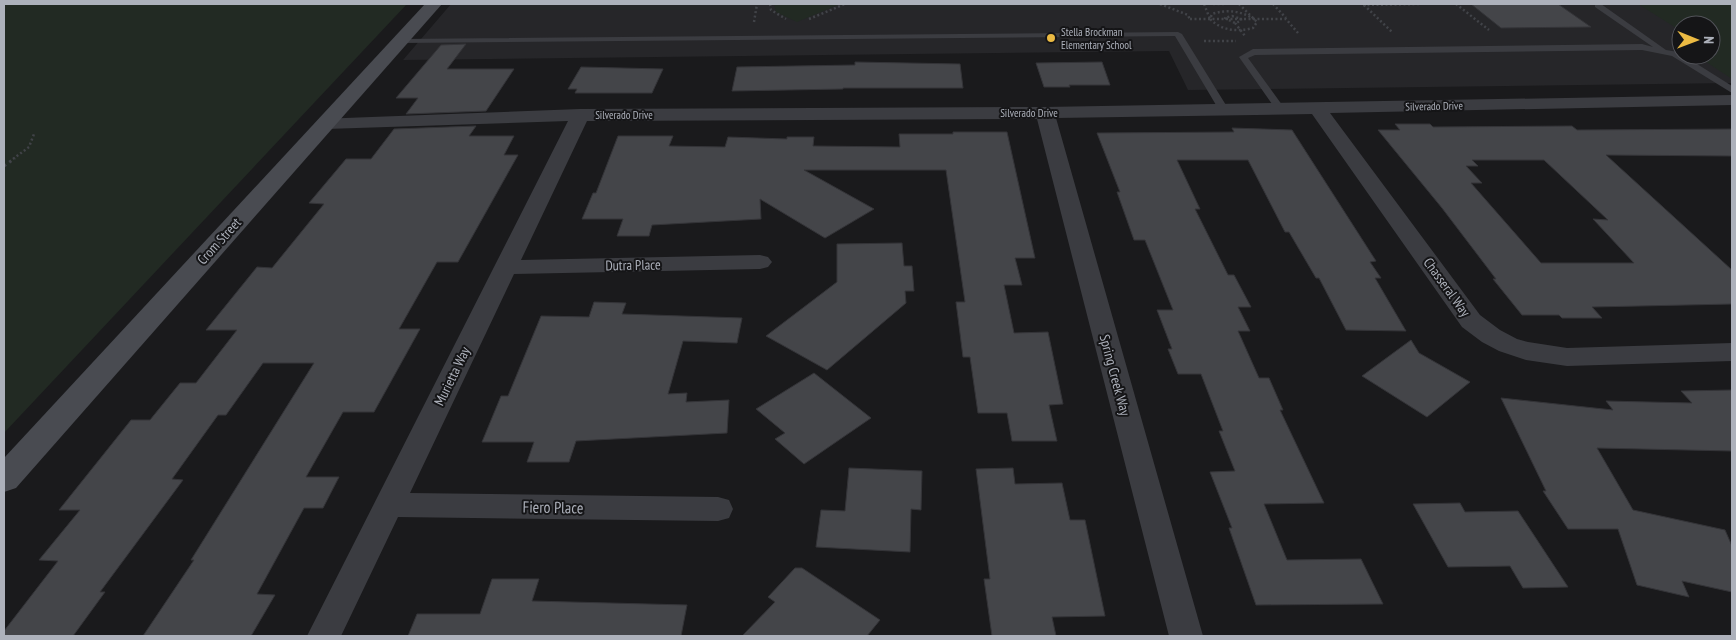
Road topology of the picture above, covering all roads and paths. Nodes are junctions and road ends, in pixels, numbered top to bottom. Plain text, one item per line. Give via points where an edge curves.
1 (434, 4) edge
2 (757, 4) edge
3 (845, 4) edge
4 (1204, 4) edge
5 (1213, 4) edge
6 (1225, 4) edge
7 (1239, 4) edge
8 (1273, 4) edge
9 (1363, 4) edge
10 (1382, 4) edge
11 (1421, 4) edge
12 (1456, 4) edge
13 (1598, 5) dead end
14 (1190, 19) dead end
15 (1210, 19) junction
16 (1225, 19) junction
17 (1241, 19) junction
18 (1254, 19) junction
19 (1286, 19) junction
20 (805, 21) dead end
21 (1235, 22) junction
22 (754, 25) dead end
23 (1241, 30) junction
24 (1298, 33) dead end
25 (1492, 33) dead end
26 (1393, 34) dead end
27 (400, 41) junction
28 (1204, 41) dead end
29 (1240, 41) dead end
30 (1249, 41) dead end
31 (1666, 52) junction
32 (1732, 90) edge
33 (1732, 100) edge
34 (1317, 108) junction
35 (1280, 109) junction
36 (1224, 110) junction
37 (1045, 114) junction
38 (580, 115) junction
39 (326, 122) junction
40 (34, 134) dead end
41 (4, 166) edge
42 (760, 262) dead end
43 (505, 267) junction
44 (1732, 352) edge
45 (4, 479) edge
46 (389, 505) junction
47 (718, 509) dead end
48 (324, 636) edge
49 (1186, 636) edge

1 - 27 street, Crom Street
2 - 22 path
3 - 20 path
4 - 15 path
5 - 6 path
7 - 18 path
8 - 19 path
9 - 10 path
9 - 26 path
10 - 11 path
12 - 25 path
13 - 31 lane
14 - 15 path
15 - 16 path
15 - 18 path via 1212,14 1230,11
15 - 23 path via 1217,26
16 - 17 path
16 - 21 path
17 - 18 path
17 - 21 path
18 - 19 path
18 - 23 path via 1254,28
19 - 24 path
21 - 23 path
23 - 30 path
27 - 36 lane via 1178,34
27 - 39 street, Crom Street
28 - 29 path
31 - 32 lane via 1675,54
31 - 35 lane via 1642,47 1472,49 1253,52 1243,57
33 - 34 street, Silverado Drive
34 - 35 street, Silverado Drive
34 - 44 street, Chasseral Way via 1471,321 1491,336 1526,351 1567,357
35 - 36 street, Silverado Drive
36 - 37 street, Silverado Drive
37 - 38 street, Silverado Drive
37 - 49 street, Spring Creek Way
38 - 39 street, Silverado Drive
38 - 43 street, Murietta Way
39 - 45 street, Crom Street
40 - 41 path via 29,147
42 - 43 street, Dutra Place
43 - 46 street, Murietta Way
46 - 47 street, Fiero Place
46 - 48 street, Murietta Way

